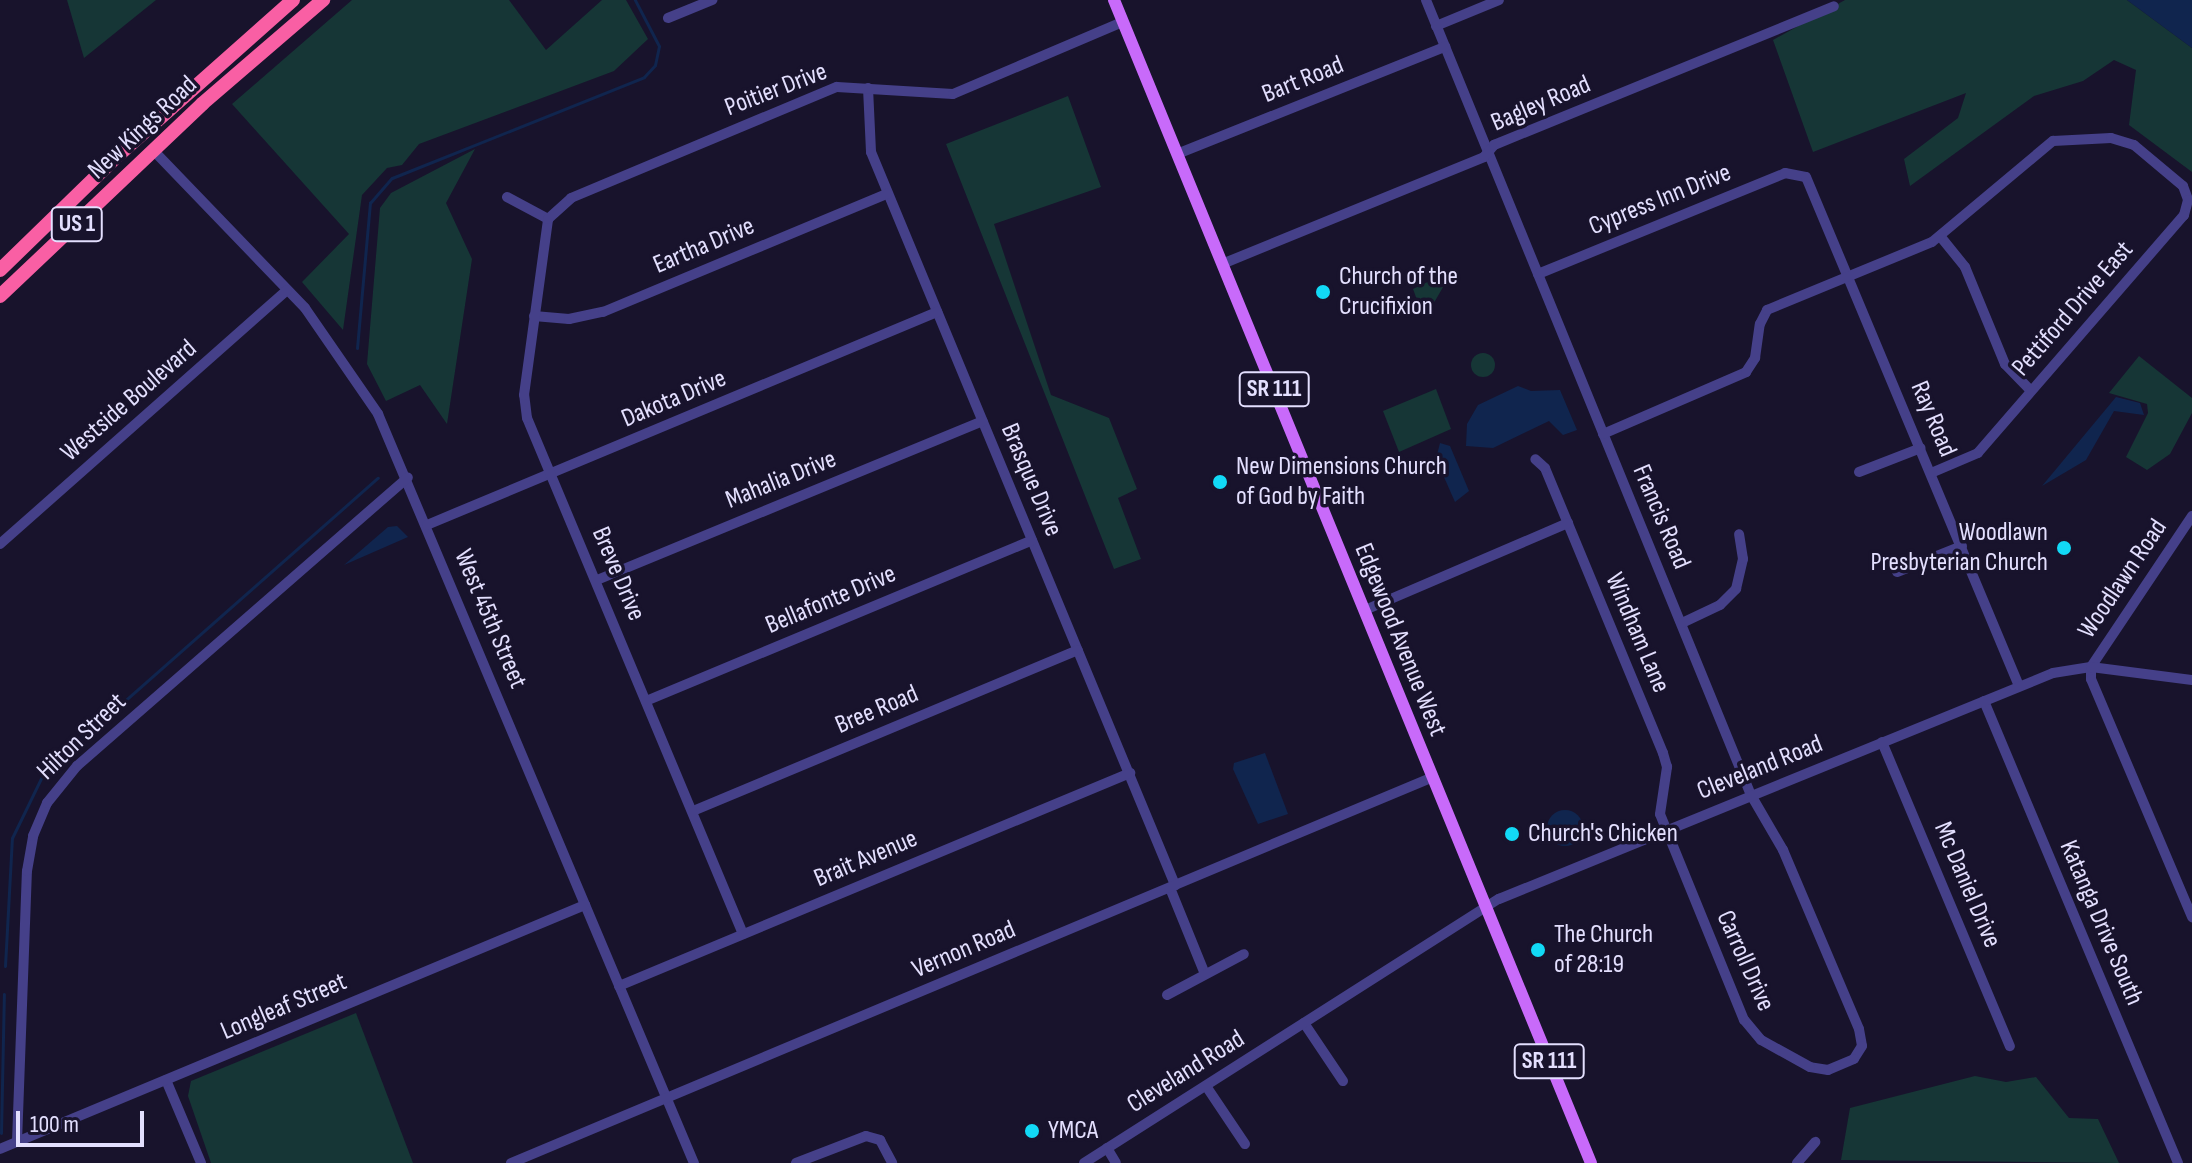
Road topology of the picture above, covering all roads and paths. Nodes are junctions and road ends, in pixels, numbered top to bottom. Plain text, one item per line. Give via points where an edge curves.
1 (293, 0) edge
2 (323, 0) edge
3 (712, 0) edge
4 (1114, 0) edge
5 (1426, 0) edge
6 (1499, 0) edge
7 (1834, 6) dead end
8 (668, 18) dead end
9 (1123, 22) junction
10 (1436, 26) junction
11 (1445, 47) junction
12 (868, 88) junction
13 (165, 113) junction
14 (153, 150) junction
15 (1488, 152) junction
16 (1177, 154) junction
17 (115, 158) junction
18 (1800, 173) joint
19 (887, 194) junction
20 (507, 197) dead end
21 (548, 219) junction
22 (1940, 236) junction
23 (1222, 264) junction
24 (0, 270) edge
25 (1538, 274) junction
26 (1849, 275) junction
27 (287, 290) junction
28 (0, 296) edge
29 (937, 312) junction
30 (534, 316) junction
31 (2031, 391) junction
32 (982, 421) junction
33 (1603, 434) junction
34 (1921, 448) junction
35 (1535, 459) dead end
36 (1859, 472) dead end
37 (1931, 473) junction
38 (551, 474) junction
39 (408, 477) junction
40 (2191, 519) edge
41 (1568, 523) junction
42 (427, 525) junction
43 (1739, 534) dead end
44 (1032, 540) junction
45 (0, 544) edge
46 (1962, 546) junction
47 (1897, 572) dead end
48 (597, 580) junction
49 (1365, 610) junction
50 (1682, 623) junction
51 (1078, 650) junction
52 (2091, 667) junction
53 (2192, 680) edge
54 (2019, 686) junction
55 (646, 701) junction
56 (1984, 701) junction
57 (1882, 742) junction
58 (1130, 773) junction
59 (1433, 777) junction
60 (1751, 795) junction
61 (693, 811) junction
62 (1666, 831) junction
63 (1172, 887) junction
64 (585, 905) junction
65 (1486, 906) junction
66 (2192, 917) edge
67 (743, 934) junction
68 (1244, 954) dead end
69 (1205, 974) junction
70 (619, 986) junction
71 (1167, 995) dead end
72 (1304, 1023) junction
73 (1862, 1046) joint
74 (2010, 1046) dead end
75 (166, 1080) junction
76 (1343, 1081) dead end
77 (1206, 1086) junction
78 (666, 1098) junction
79 (17, 1142) junction
80 (1815, 1142) dead end
81 (1245, 1144) dead end
82 (1107, 1148) junction
83 (0, 1149) edge
84 (201, 1163) edge
85 (511, 1163) edge
86 (694, 1163) edge
87 (796, 1163) edge
88 (892, 1163) edge
89 (1084, 1163) edge
90 (1116, 1163) edge
91 (1591, 1163) edge
92 (1797, 1163) edge
93 (2178, 1163) edge

1 - 13 highway, New Kings Road / US 1
2 - 14 highway, New Kings Road / US 1
3 - 8 street
4 - 9 main road, Edgewood Avenue West / SR 111
5 - 10 street, Francis Road
6 - 10 street
7 - 15 street, Bagley Road
9 - 12 street, Poitier Drive via 953,94
9 - 16 main road, Edgewood Avenue West / SR 111
10 - 11 street, Francis Road
11 - 15 street, Francis Road
11 - 16 street, Bart Road
12 - 19 street, Brasque Drive via 867,138
12 - 21 street, Poitier Drive via 837,87 571,198
13 - 14 highway
13 - 17 highway, New Kings Road / US 1
14 - 17 highway
14 - 27 street, West 45th Street
14 - 28 highway, New Kings Road / US 1
15 - 23 street, Bagley Road
15 - 25 street, Francis Road
16 - 23 main road, Edgewood Avenue West / SR 111
17 - 24 highway, New Kings Road / US 1
18 - 25 street, Cypress Inn Drive via 1785,173
18 - 26 street, Ray Road via 1815,190
19 - 29 street, Brasque Drive
19 - 30 street, Eartha Drive via 603,312 569,319
20 - 21 street
21 - 30 street, Breve Drive
22 - 26 street, Pettiford Drive East
22 - 31 street via 1965,267 2005,364
22 - 31 street, Pettiford Drive East via 2053,141 2111,138 2147,154 2183,186 2188,200 2184,215
23 - 49 main road, Edgewood Avenue West / SR 111
25 - 33 street, Francis Road
26 - 33 street, Pettiford Drive East via 1767,310 1755,358 1746,372
26 - 34 street, Ray Road
27 - 39 street, West 45th Street via 342,356
27 - 45 street, Westside Boulevard
29 - 32 street, Brasque Drive
29 - 38 street, Dakota Drive
30 - 38 street, Breve Drive via 524,407
31 - 37 street, Pettiford Drive East via 1978,453
32 - 44 street, Brasque Drive
32 - 48 street, Mahalia Drive
33 - 50 street, Francis Road
34 - 36 street
34 - 37 street, Ray Road
35 - 41 street, Windham Lane via 1545,468
37 - 46 street, Ray Road
38 - 42 street, Dakota Drive
38 - 48 street, Breve Drive
39 - 42 street, West 45th Street
39 - 79 street, Hilton Street via 77,766 47,803 33,836 27,871
40 - 52 street, Woodlawn Road
41 - 49 street
41 - 62 street, Windham Lane via 1663,753 1667,767 1658,806
42 - 64 street, West 45th Street
43 - 50 street via 1743,559 1736,589 1720,605
44 - 51 street, Brasque Drive
44 - 55 street, Bellafonte Drive
46 - 47 street
46 - 54 street, Ray Road
48 - 55 street, Breve Drive
49 - 59 main road, Edgewood Avenue West / SR 111
50 - 60 street, Francis Road
51 - 58 street, Brasque Drive
51 - 61 street, Bree Road
52 - 53 street, Cleveland Road
52 - 54 street, Cleveland Road
52 - 66 street via 2091,679
54 - 56 street, Cleveland Road
55 - 61 street, Breve Drive
56 - 57 street, Cleveland Road
56 - 93 street, Katanga Drive South
57 - 60 street, Cleveland Road
57 - 74 street, Mc Daniel Drive
58 - 63 street, Brasque Drive
58 - 67 street, Brait Avenue
59 - 63 street, Vernon Road
59 - 65 main road, Edgewood Avenue West / SR 111
60 - 62 street, Cleveland Road
60 - 73 street, Francis Road via 1783,850
61 - 67 street, Breve Drive
62 - 65 street, Cleveland Road
62 - 73 street, Carroll Drive via 1751,1030 1773,1049 1819,1070 1854,1059
63 - 69 street, Brasque Drive
63 - 78 street, Vernon Road
64 - 70 street, West 45th Street
64 - 75 street, Longleaf Street
65 - 72 street, Cleveland Road
65 - 91 main road, Edgewood Avenue West / SR 111
67 - 70 street, Brait Avenue
68 - 69 street
69 - 71 street
70 - 78 street, West 45th Street
72 - 76 street
72 - 77 street, Cleveland Road
75 - 79 street, Longleaf Street
75 - 84 street
77 - 81 street
77 - 82 street, Cleveland Road
78 - 85 street, Vernon Road
78 - 86 street, West 45th Street
79 - 83 street, Longleaf Street
80 - 92 street
82 - 89 street, Cleveland Road
82 - 90 street
87 - 88 street via 859,1137 873,1137 885,1146

